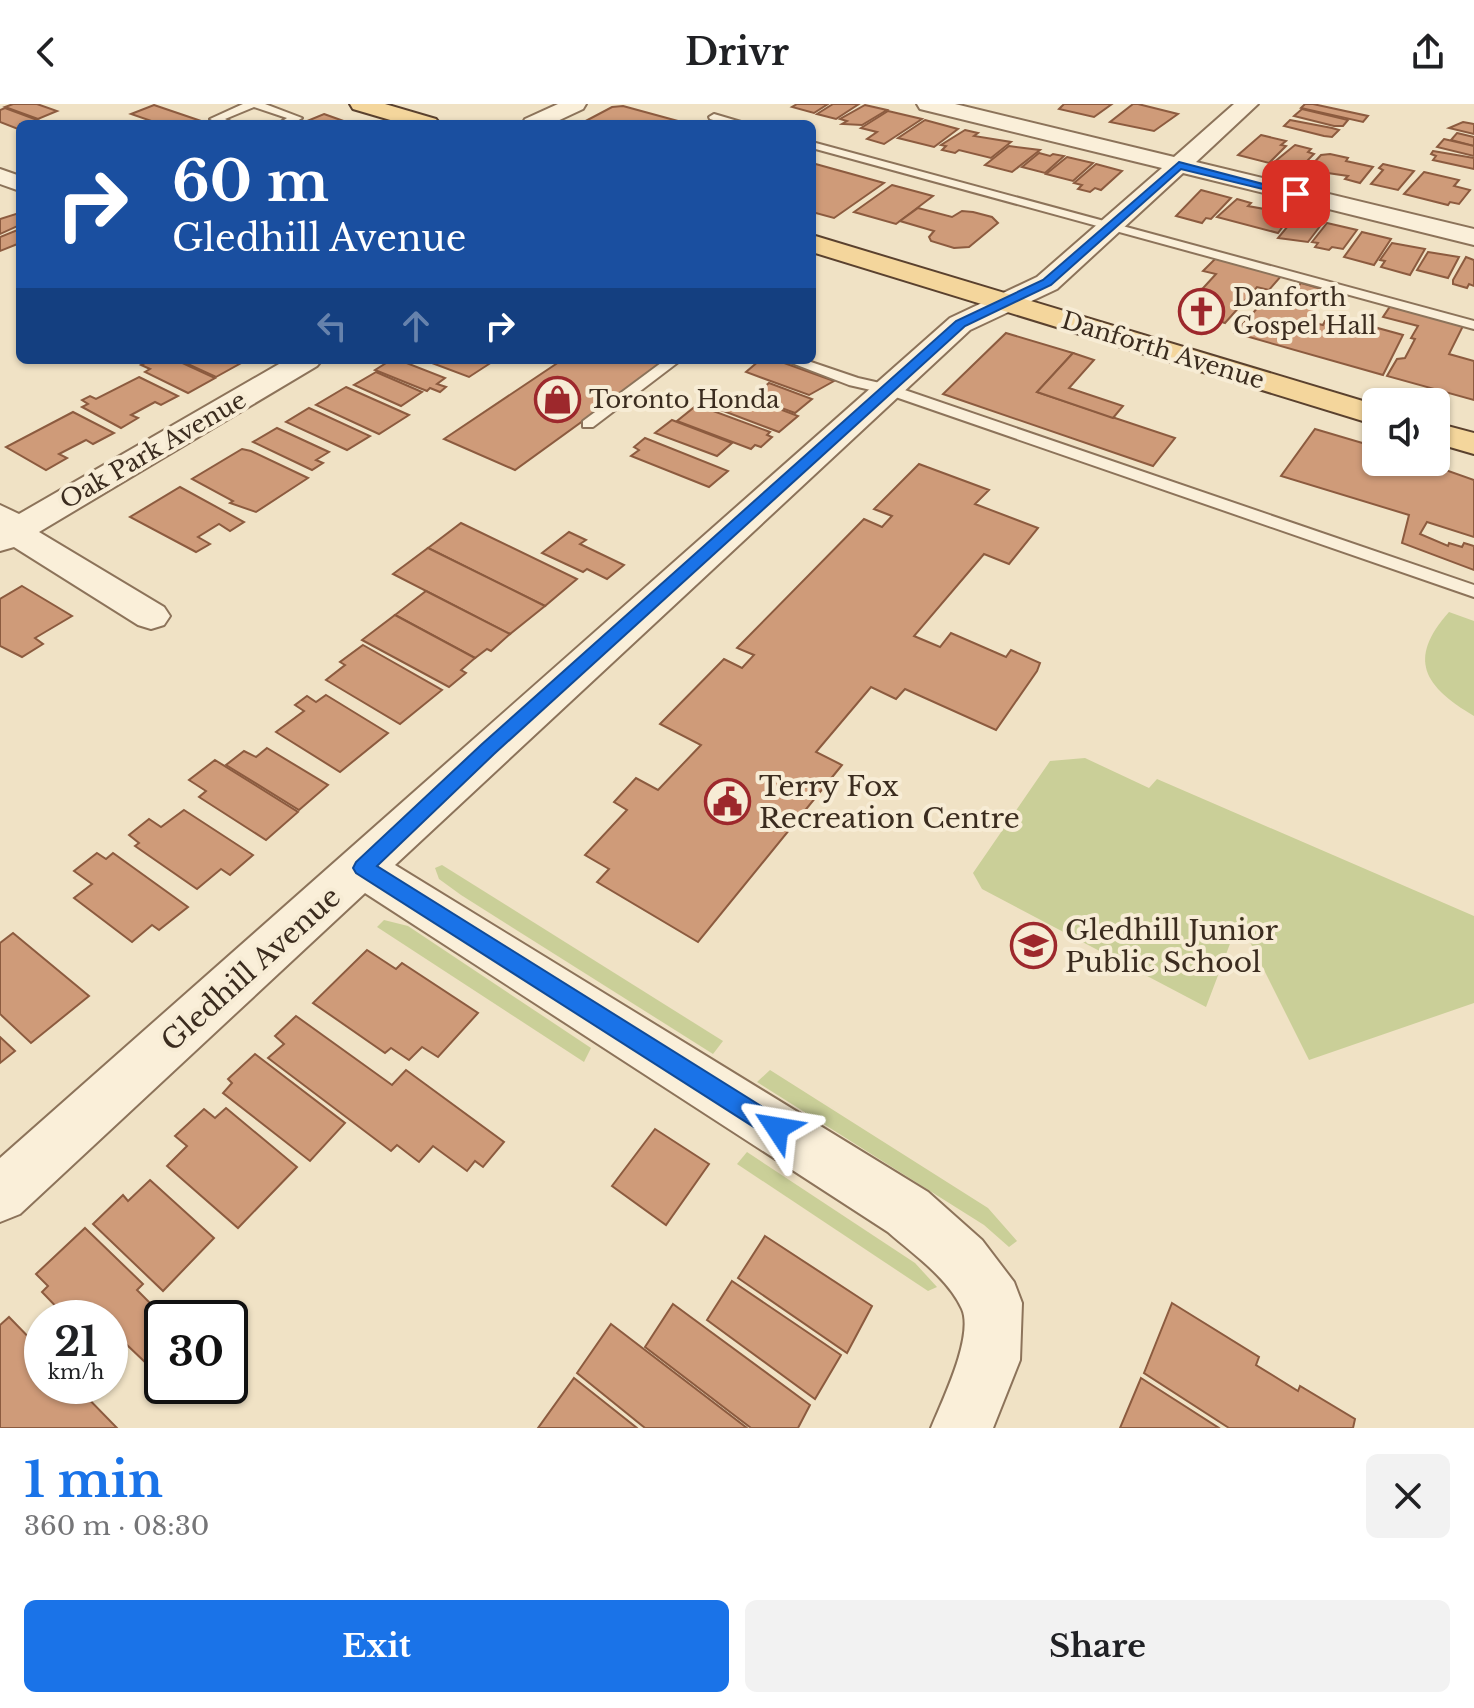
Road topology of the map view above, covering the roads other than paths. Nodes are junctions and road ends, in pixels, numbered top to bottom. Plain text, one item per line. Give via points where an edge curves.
1 (210, 104) edge
2 (253, 104) edge
3 (361, 104) edge
4 (575, 104) edge
5 (928, 104) edge
6 (1247, 104) edge
7 (233, 112) junction
8 (714, 117) dead end
9 (218, 120) edge
10 (292, 120) edge
11 (415, 120) edge
12 (541, 120) edge
13 (724, 120) edge
14 (816, 146) edge
15 (1179, 165) junction
16 (1109, 228) junction
17 (1474, 237) edge
18 (816, 244) edge
19 (1006, 303) junction
20 (1474, 325) edge
21 (300, 364) edge
22 (669, 364) edge
23 (802, 364) edge
24 (888, 389) junction
25 (1362, 411) edge
26 (588, 424) dead end
27 (1450, 437) edge
28 (1474, 444) edge
29 (5, 529) edge
30 (1474, 591) edge
31 (151, 616) dead end
32 (363, 868) junction
33 (0, 1195) edge
34 (962, 1428) edge

1 - 7 lane
2 - 7 lane
2 - 10 lane via 297,118
3 - 11 main road
4 - 12 street
5 - 15 street
6 - 15 street, Gledhill Avenue
7 - 9 lane
8 - 13 lane
14 - 16 lane
15 - 16 street, Gledhill Avenue
15 - 17 street
16 - 19 street, Gledhill Avenue via 1047,283
16 - 20 lane
18 - 19 main road, Danforth Avenue
19 - 24 street, Gledhill Avenue via 960,324
19 - 25 main road, Danforth Avenue
21 - 29 street, Oak Park Avenue
22 - 26 lane
23 - 24 lane
24 - 30 lane
24 - 32 street, Gledhill Avenue
27 - 28 main road
29 - 31 street
32 - 33 street, Gledhill Avenue
32 - 34 street via 908,1212 962,1260 993,1303 990,1360

